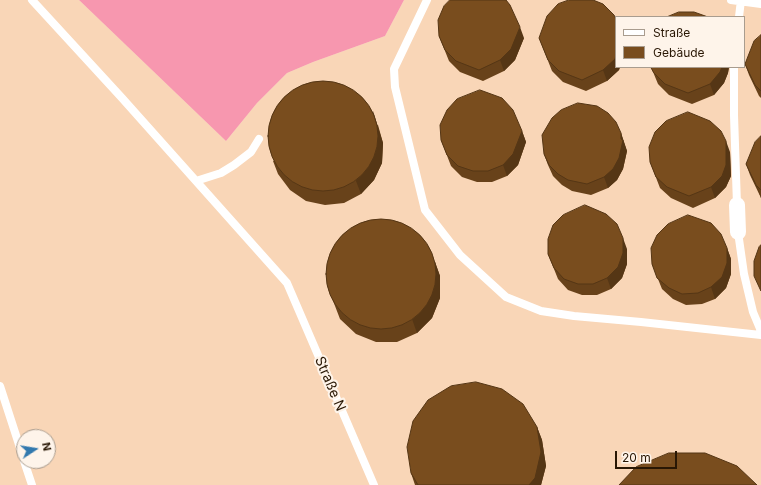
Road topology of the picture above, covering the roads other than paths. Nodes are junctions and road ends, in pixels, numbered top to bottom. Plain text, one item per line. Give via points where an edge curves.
1 (32, 0) edge
2 (427, 0) edge
3 (731, 0) edge
4 (740, 0) edge
5 (761, 4) edge
6 (738, 16) edge
7 (734, 68) edge
8 (260, 138) dead end
9 (196, 181) junction
10 (737, 205) joint
11 (738, 232) joint
12 (761, 330) edge
13 (761, 335) edge
14 (0, 386) edge
15 (16, 436) edge
16 (27, 469) edge
17 (32, 485) edge
18 (374, 485) edge

1 - 9 lane, Straße N
2 - 13 lane via 394,69 395,87 425,210 460,255 506,297 541,311
3 - 4 lane
4 - 5 lane
4 - 6 lane
7 - 10 lane
8 - 9 lane via 251,152 234,165 221,173
9 - 18 lane, Straße N via 287,283
10 - 11 street
11 - 12 lane via 744,274 753,312
14 - 15 lane
16 - 17 lane

